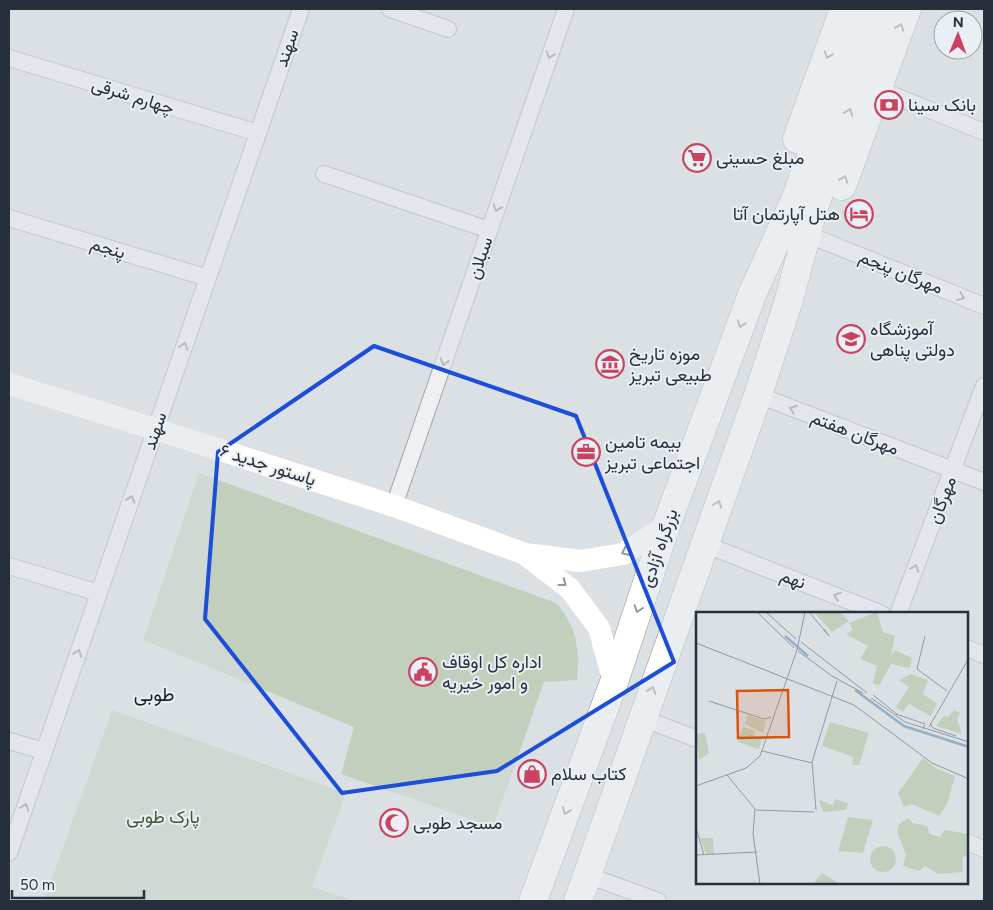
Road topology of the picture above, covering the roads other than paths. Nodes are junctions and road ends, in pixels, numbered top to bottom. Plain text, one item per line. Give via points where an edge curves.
1 (301, 9) edge
2 (390, 9) edge
3 (566, 9) edge
4 (844, 9) edge
5 (865, 9) edge
6 (886, 9) edge
7 (907, 9) edge
8 (448, 29) dead end
9 (9, 58) edge
10 (878, 89) junction
11 (984, 132) edge
12 (258, 133) junction
13 (324, 174) dead end
14 (804, 203) junction
15 (9, 218) edge
16 (489, 230) junction
17 (818, 239) junction
18 (208, 278) junction
19 (753, 292) junction
20 (788, 303) junction
21 (984, 306) edge
22 (9, 384) edge
23 (984, 386) edge
24 (758, 395) junction
25 (156, 429) junction
26 (953, 470) junction
27 (984, 482) edge
28 (394, 506) junction
29 (666, 526) junction
30 (704, 544) junction
31 (525, 554) junction
32 (9, 566) edge
33 (99, 593) junction
34 (877, 612) edge
35 (899, 612) edge
36 (968, 648) edge
37 (984, 655) edge
38 (614, 682) junction
39 (642, 718) junction
40 (696, 739) edge
41 (9, 741) edge
42 (44, 751) junction
43 (968, 842) edge
44 (984, 849) edge
45 (9, 852) edge
46 (587, 875) junction
47 (533, 901) edge
48 (578, 901) edge
49 (658, 901) edge

1 - 12 street, سهند
2 - 8 street
3 -> 16 street, سبلان
4 -> 19 highway via 779,190
5 - 14 highway
14 -> 6 highway
10 -> 7 highway
9 - 12 street, چهارم شرقی
10 - 11 street
17 -> 10 highway via 834,208
12 - 18 street, سهند
13 - 16 street
14 - 19 highway, بزرگراه آزادی
14 - 20 highway
15 - 18 street, پنجم
16 -> 28 street, سبلان
17 - 20 highway
17 -> 21 street, مهرگان پنجم
25 -> 18 street, سهند
19 -> 29 highway, بزرگراه آزادی
20 - 24 highway
22 - 25 main road, پاستور جدید ۶
23 - 26 street, مهرگان
26 -> 24 street, مهرگان هفتم
30 -> 24 highway
25 - 28 main road, پاستور جدید ۶
33 -> 25 street, سهند
26 - 27 street, مهرگان هفتم
35 -> 26 street, مهرگان
28 - 31 main road, پاستور جدید ۶
29 -> 31 main road, پاستور جدید ۶ via 623,554 581,561
29 -> 38 highway, بزرگراه آزادی
34 -> 30 street, نهم
39 -> 30 highway
31 -> 38 main road, پاستور جدید ۶ via 570,589 599,628
32 - 33 street
42 -> 33 street, سهند
36 - 37 street
38 -> 47 highway, بزرگراه آزادی
39 - 40 street
39 - 46 highway
41 - 42 street
45 -> 42 street, سهند
43 - 44 street
46 - 48 highway
46 - 49 street

